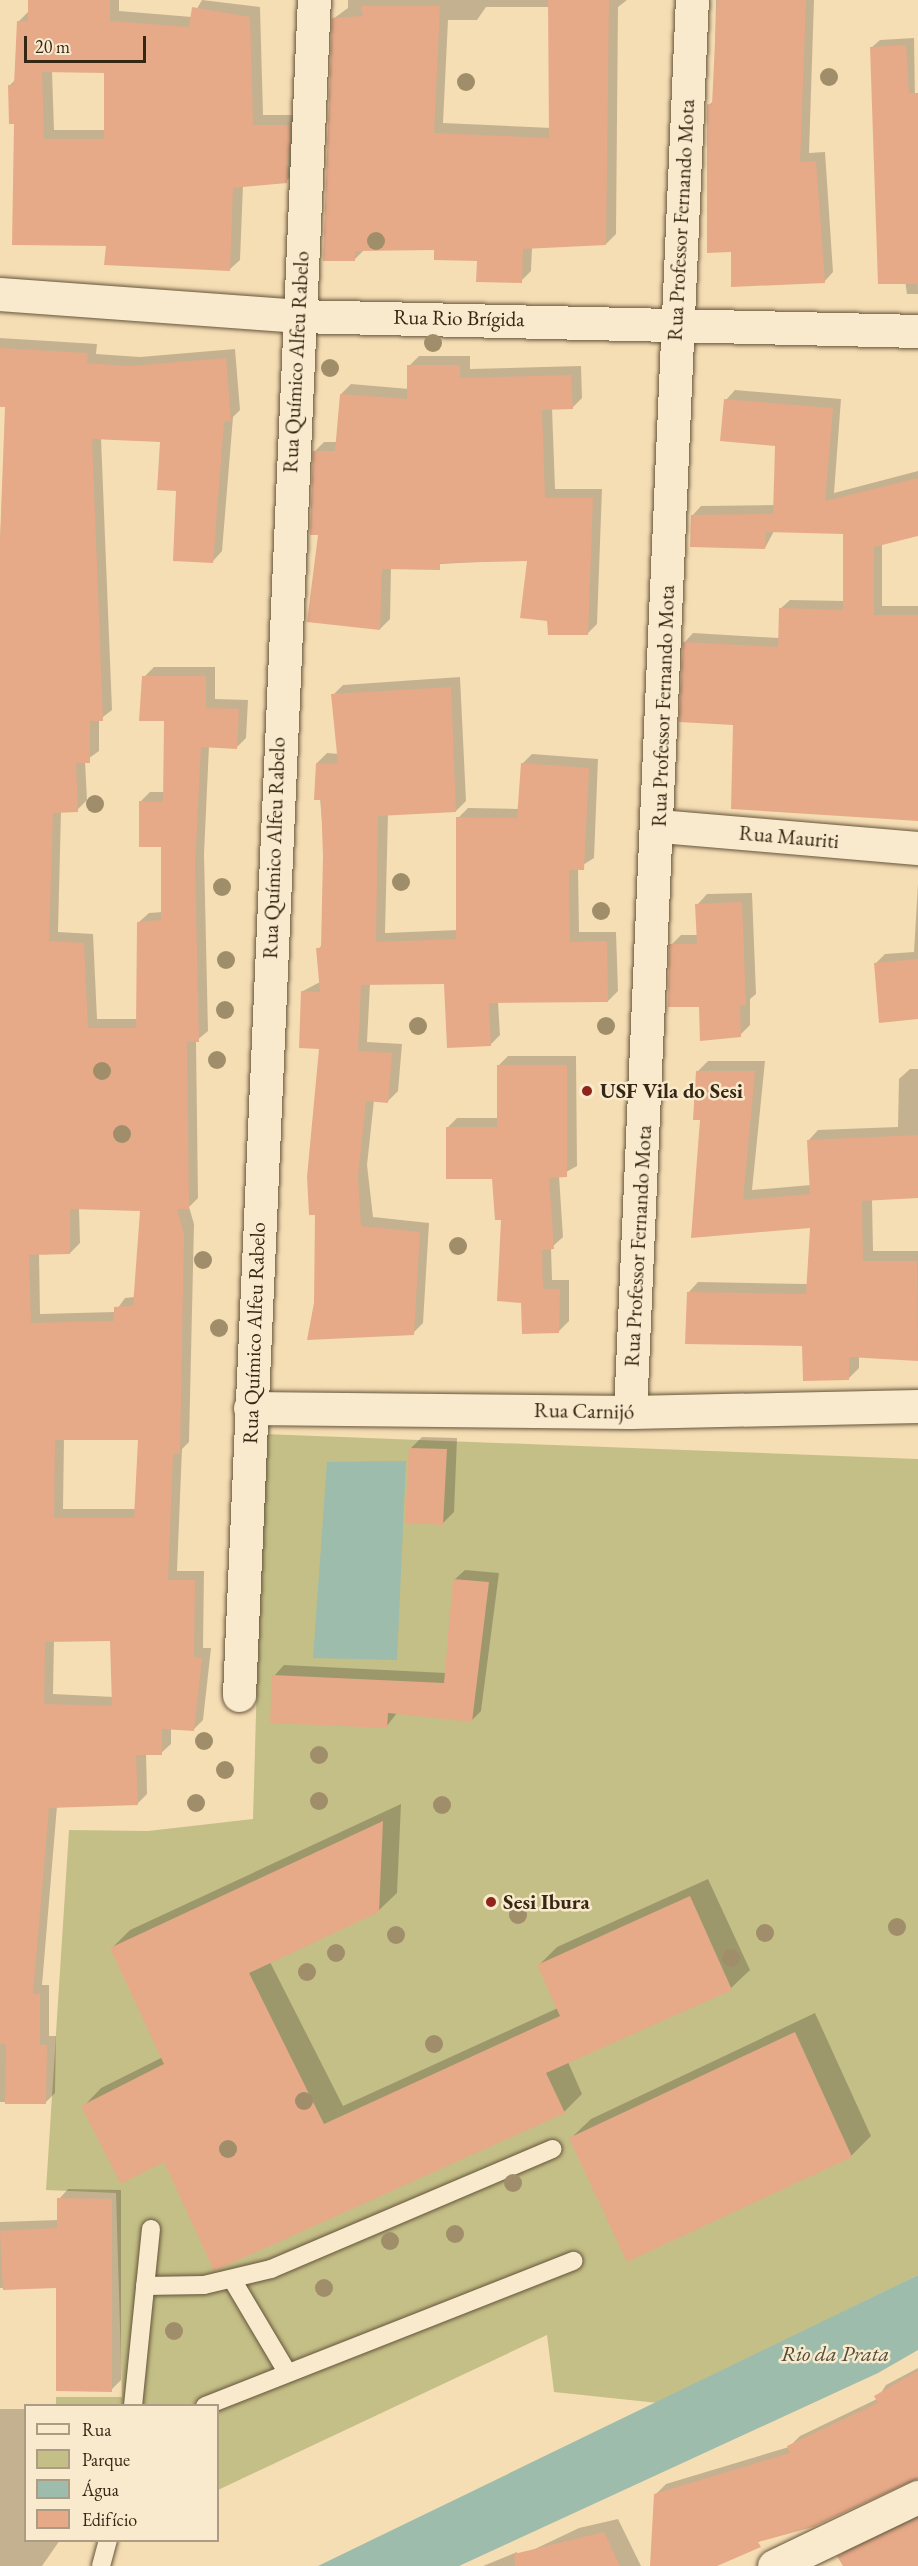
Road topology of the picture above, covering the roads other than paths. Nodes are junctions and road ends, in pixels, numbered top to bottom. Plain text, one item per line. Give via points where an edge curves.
1 (314, 0) edge
2 (692, 0) edge
3 (0, 294) edge
4 (297, 316) junction
5 (676, 322) junction
6 (918, 331) edge
7 (660, 826) junction
8 (918, 848) edge
9 (918, 1406) edge
10 (250, 1408) junction
11 (630, 1412) junction
12 (239, 1695) dead end
13 (553, 2149) dead end
14 (151, 2229) dead end
15 (573, 2261) dead end
16 (233, 2281) junction
17 (145, 2286) junction
18 (287, 2372) junction
19 (133, 2404) edge
20 (210, 2404) edge
21 (918, 2498) edge
22 (108, 2542) edge
23 (101, 2566) edge
24 (774, 2566) edge

1 - 4 street, Rua Químico Alfeu Rabelo
2 - 5 street, Rua Professor Fernando Mota
3 - 4 street, Rua Rio Brígida
4 - 5 street, Rua Rio Brígida
4 - 10 street, Rua Químico Alfeu Rabelo
5 - 6 street, Rua Rio Brígida
5 - 7 street, Rua Professor Fernando Mota
7 - 8 street, Rua Mauriti
7 - 11 street, Rua Professor Fernando Mota
9 - 11 street, Rua Carnijó
10 - 11 street, Rua Carnijó
10 - 12 street, Rua Químico Alfeu Rabelo
13 - 16 lane
14 - 17 lane
15 - 18 lane
16 - 17 lane
16 - 18 lane
17 - 19 lane
18 - 20 lane
21 - 24 street
22 - 23 lane

